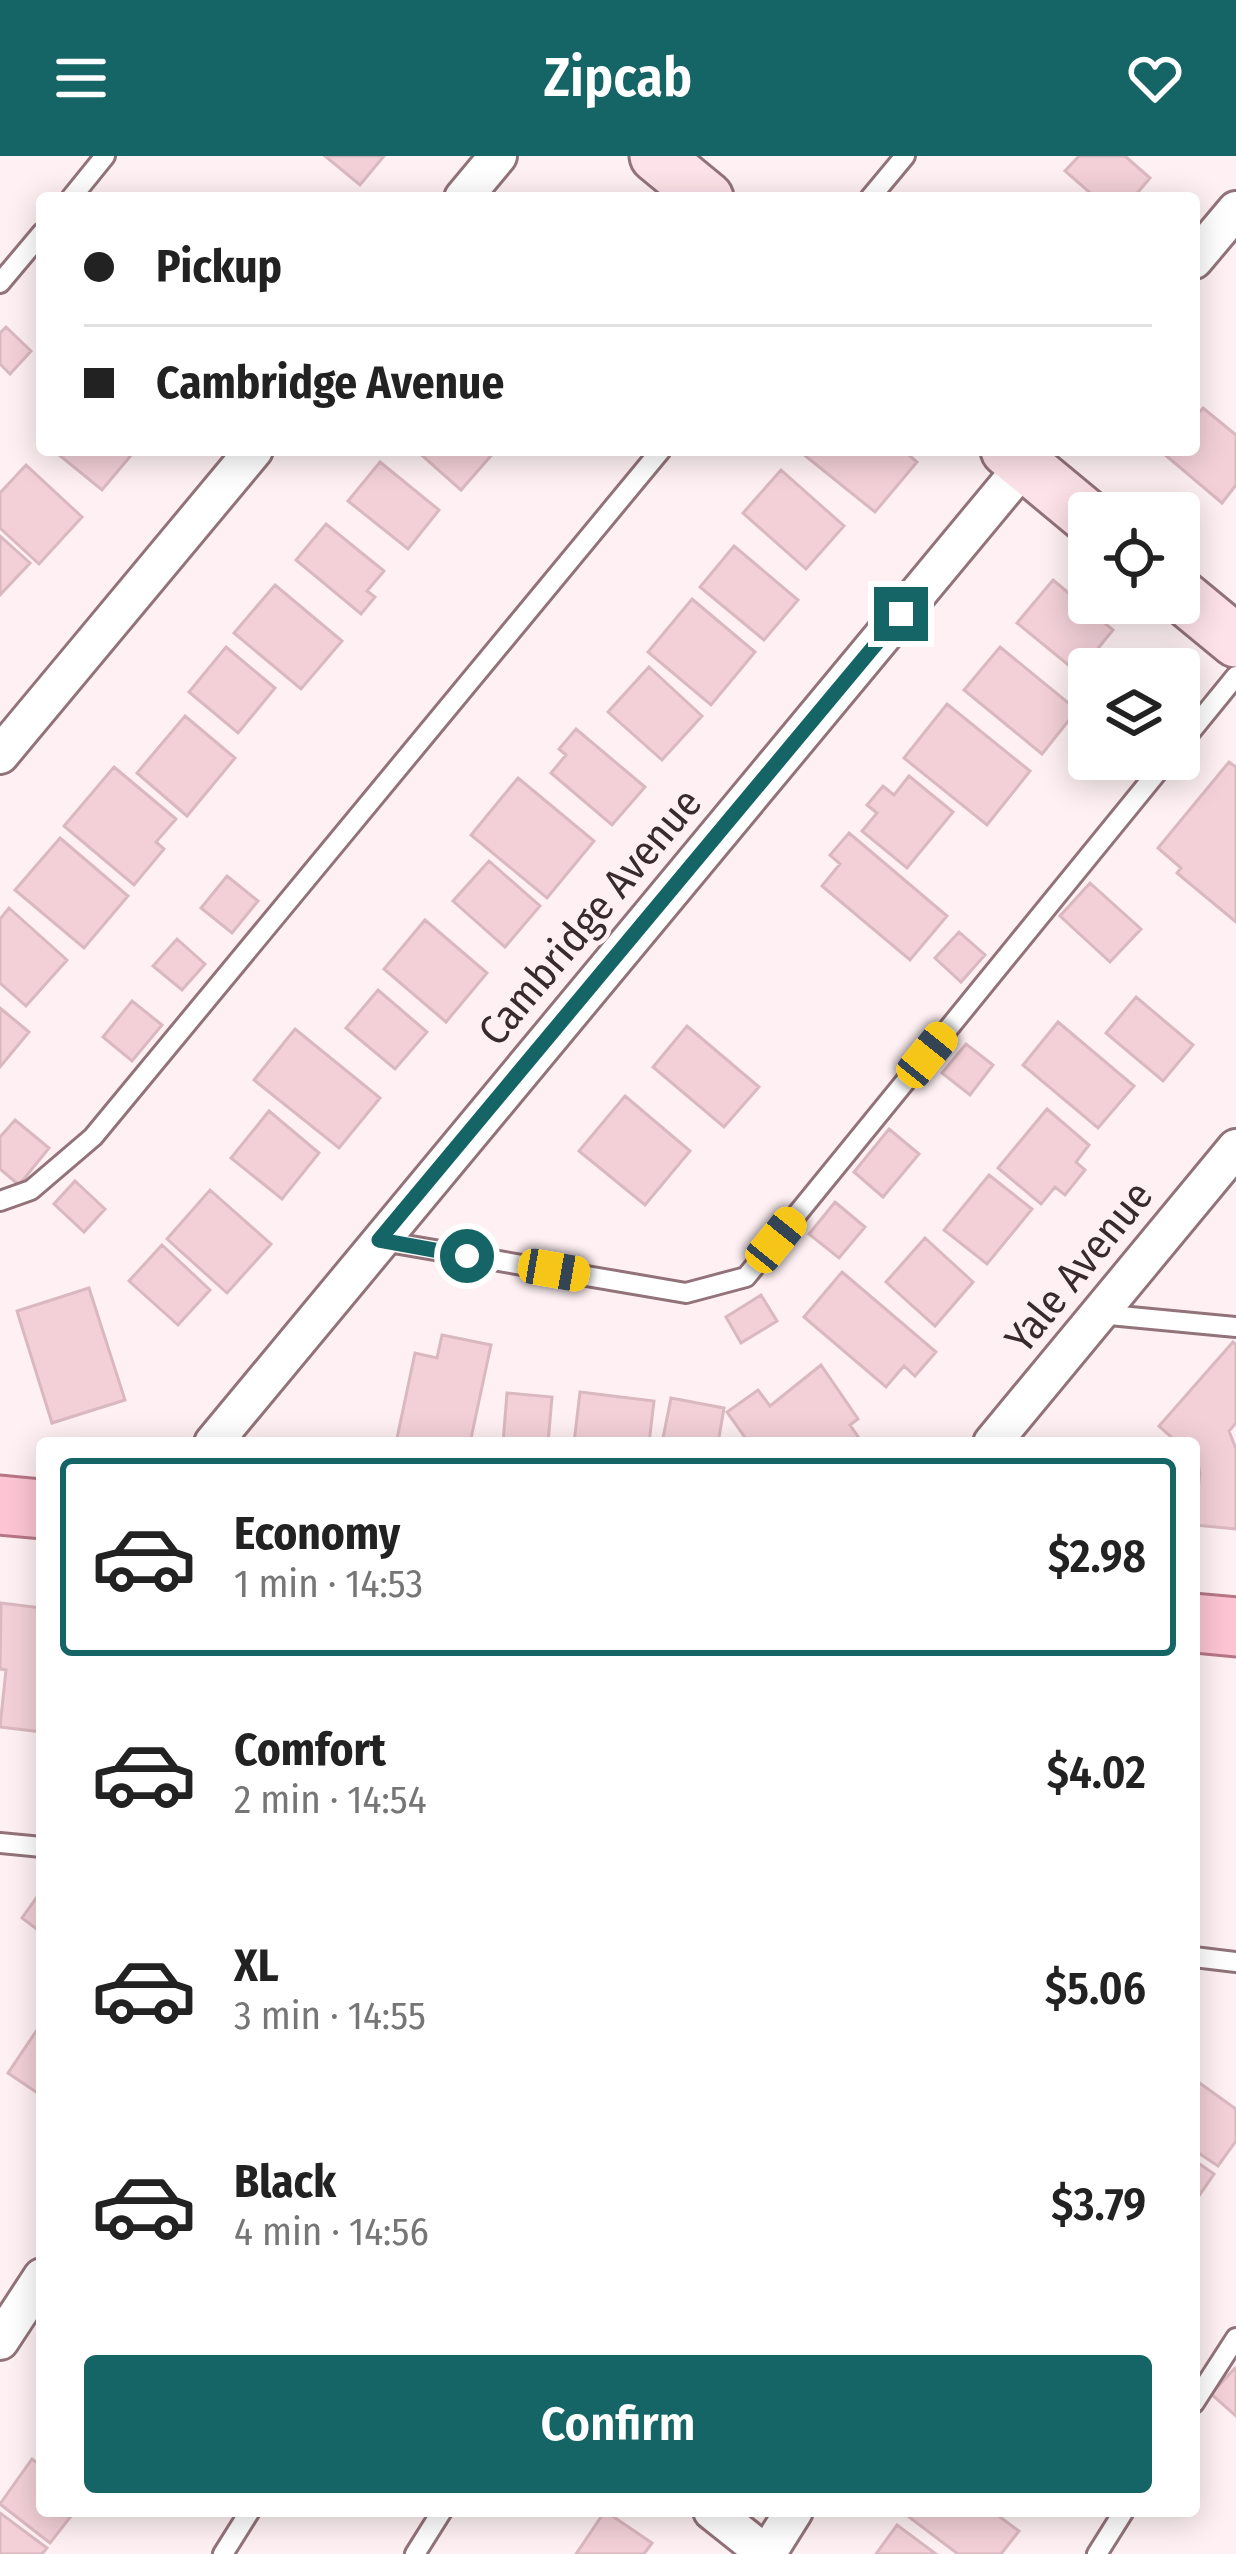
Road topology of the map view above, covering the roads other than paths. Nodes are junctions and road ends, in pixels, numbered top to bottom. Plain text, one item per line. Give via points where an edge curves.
1 (105, 156) edge
2 (498, 156) edge
3 (656, 156) edge
4 (905, 156) edge
5 (75, 192) edge
6 (468, 192) edge
7 (699, 192) edge
8 (875, 192) edge
9 (1236, 210) edge
10 (36, 239) edge
11 (1200, 253) edge
12 (0, 283) edge
13 (249, 456) edge
14 (656, 456) edge
15 (1022, 456) edge
16 (1024, 456) edge
17 (1068, 498) edge
18 (1200, 611) edge
19 (1236, 641) edge
20 (1236, 676) edge
21 (1200, 720) edge
22 (0, 755) edge
23 (1151, 780) edge
24 (1236, 1148) edge
25 (0, 1201) edge
26 (379, 1240) junction
27 (1099, 1314) junction
28 (1236, 1327) edge
29 (218, 1437) edge
30 (997, 1437) edge
31 (0, 1505) edge
32 (36, 1508) edge
33 (1200, 1624) edge
34 (1236, 1627) edge
35 (0, 1843) edge
36 (36, 1846) edge
37 (1200, 1958) edge
38 (1236, 1962) edge
39 (36, 2286) edge
40 (1236, 2338) edge
41 (0, 2341) edge
42 (1200, 2394) edge
43 (246, 2517) edge
44 (438, 2517) edge
45 (720, 2517) edge
46 (790, 2517) edge
47 (1120, 2517) edge
48 (223, 2554) edge
49 (415, 2554) edge
50 (767, 2554) edge
51 (1097, 2554) edge

1 - 5 lane
2 - 6 street
3 - 7 street
4 - 8 lane
9 - 11 street
10 - 12 lane
13 - 22 street
14 - 25 lane via 93,1137 31,1190
15 - 26 street, Cambridge Avenue
16 - 17 street
18 - 19 street
20 - 21 lane
23 - 26 lane via 746,1277 686,1292
24 - 27 street, Yale Avenue
26 - 29 street, Cambridge Avenue
27 - 28 lane
27 - 30 street, Yale Avenue
31 - 32 main road
33 - 34 main road
35 - 36 lane
37 - 38 lane
39 - 41 street
40 - 42 lane
43 - 48 lane
44 - 49 lane
45 - 50 street
46 - 50 street
47 - 51 lane

